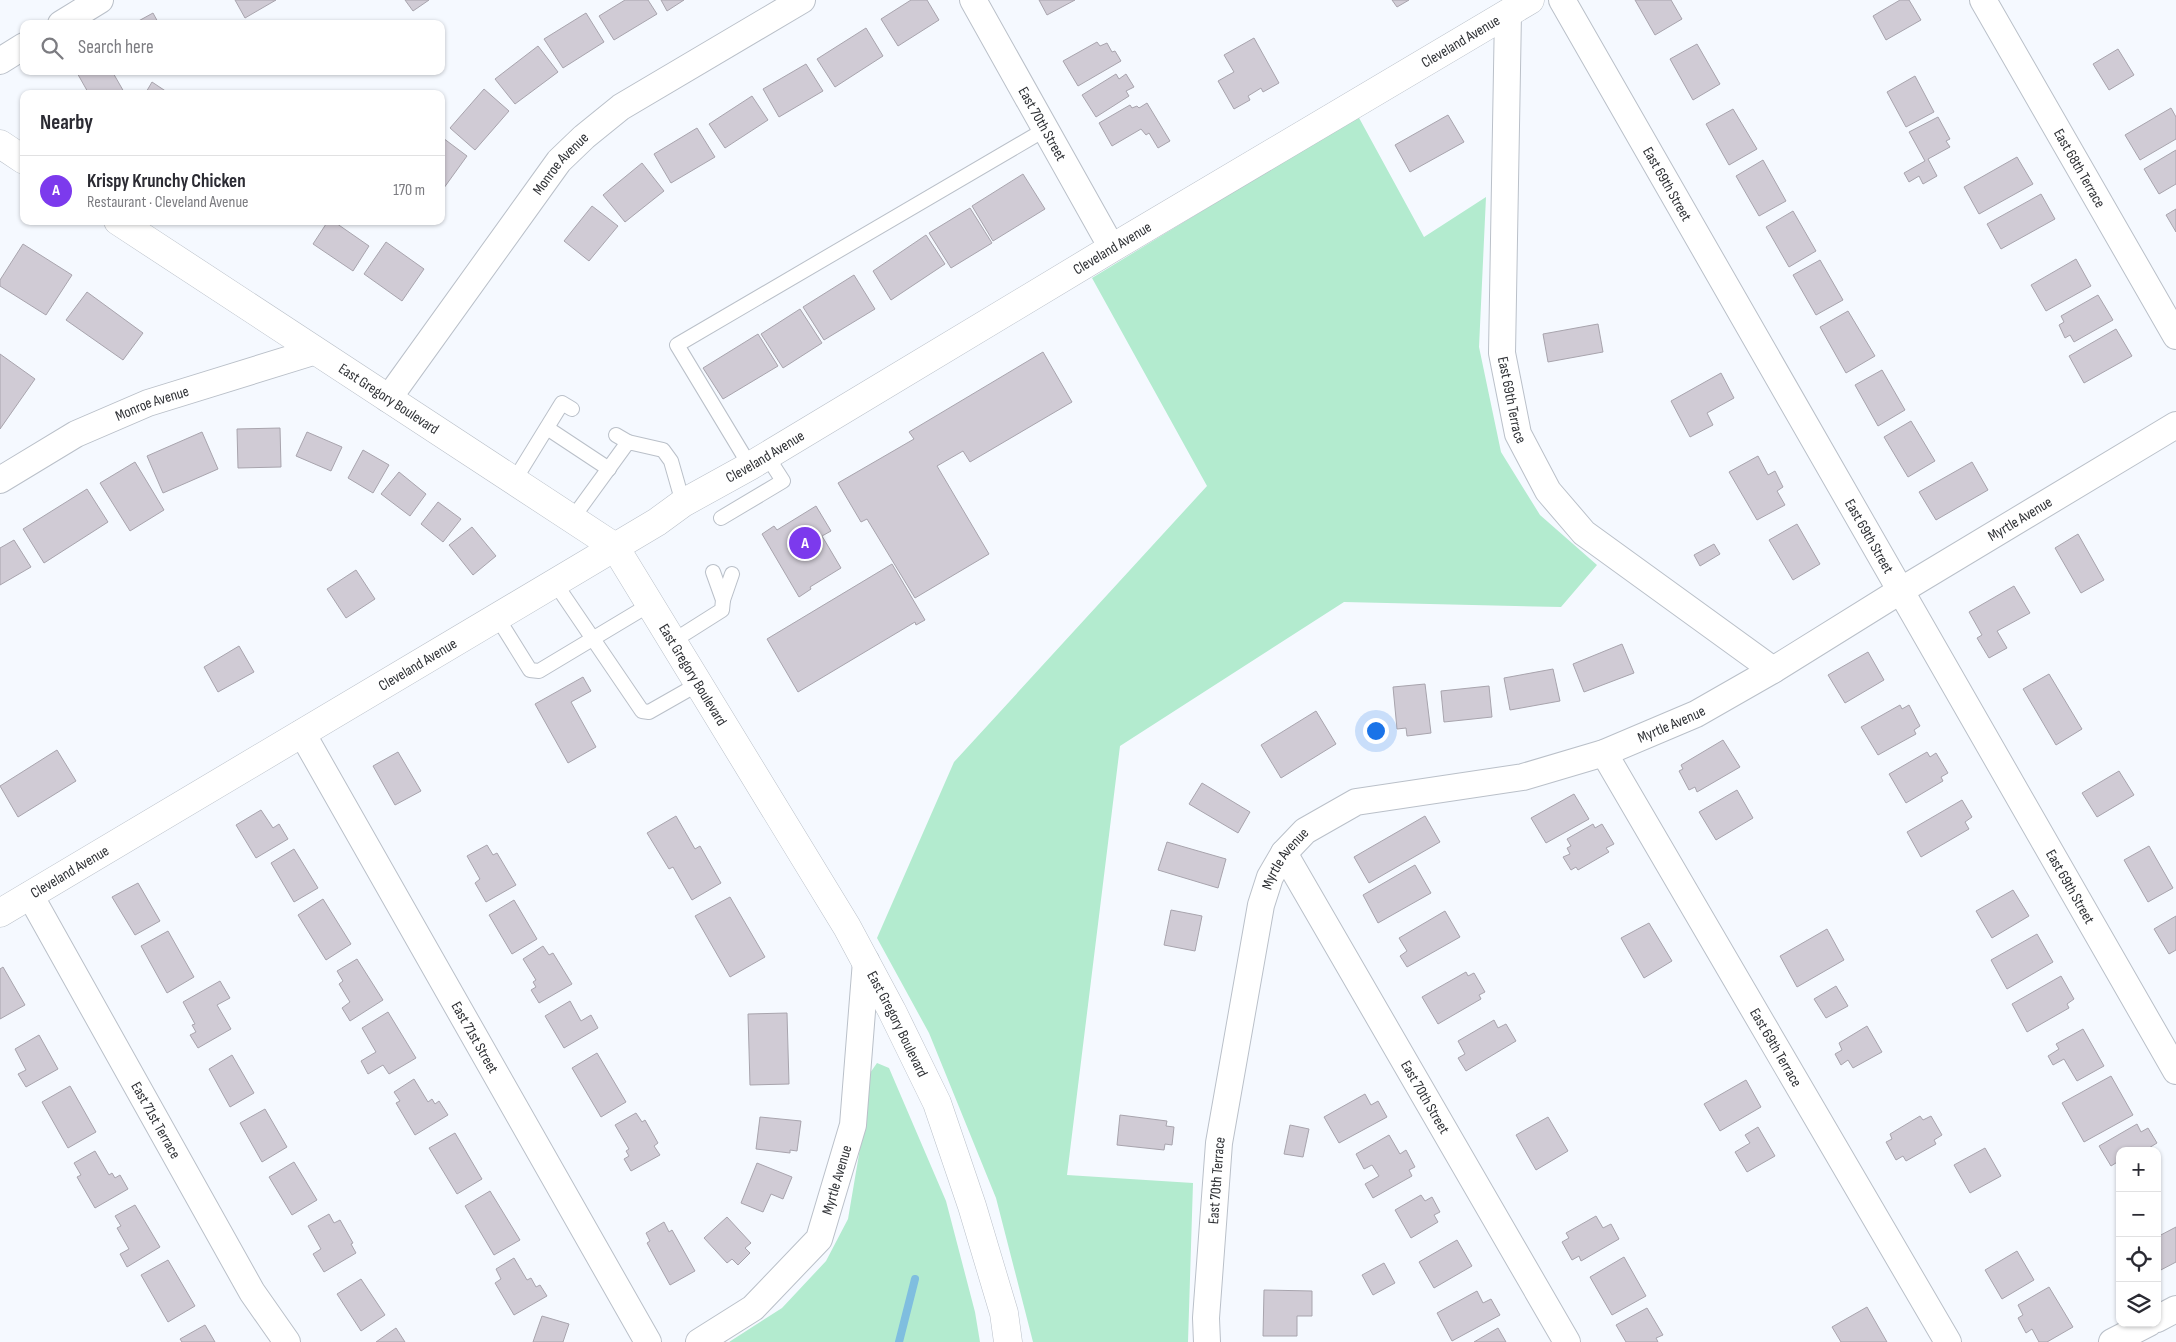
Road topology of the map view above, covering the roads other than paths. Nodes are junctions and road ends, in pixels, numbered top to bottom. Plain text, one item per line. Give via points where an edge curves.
1 (100, 0) edge
2 (802, 0) edge
3 (973, 0) edge
4 (1562, 0) edge
5 (1983, 0) edge
6 (1519, 7) edge
7 (68, 20) edge
8 (20, 48) edge
9 (0, 60) edge
10 (1046, 129) junction
11 (0, 144) edge
12 (20, 157) edge
13 (124, 225) edge
14 (1112, 248) junction
15 (2176, 336) edge
16 (316, 351) junction
17 (388, 399) junction
18 (572, 409) dead end
19 (2176, 425) edge
20 (547, 428) junction
21 (616, 435) dead end
22 (628, 442) junction
23 (758, 461) junction
24 (609, 469) junction
25 (0, 480) edge
26 (514, 481) junction
27 (683, 503) junction
28 (721, 518) dead end
29 (572, 519) junction
30 (615, 547) junction
31 (714, 572) dead end
32 (732, 574) dead end
33 (554, 583) junction
34 (1900, 591) junction
35 (724, 600) junction
36 (649, 605) junction
37 (497, 617) junction
38 (593, 638) junction
39 (673, 641) junction
40 (1773, 670) junction
41 (700, 683) junction
42 (302, 733) junction
43 (1604, 753) junction
44 (1284, 853) junction
45 (30, 895) junction
46 (0, 913) edge
47 (866, 961) junction
48 (1241, 1019) joint
49 (2176, 1071) edge
50 (2176, 1309) edge
51 (2161, 1317) edge
52 (2141, 1327) edge
53 (287, 1342) edge
54 (648, 1342) edge
55 (699, 1342) edge
56 (1008, 1342) edge
57 (1207, 1342) edge
58 (1567, 1342) edge
59 (1948, 1342) edge
60 (2112, 1342) edge

1 - 7 street
2 - 17 street, Monroe Avenue via 621,107 559,161
3 - 10 street, East 70th Street
4 - 34 street, East 69th Street
5 - 15 street, East 68th Terrace
6 - 14 main road, Cleveland Avenue
6 - 40 street, East 69th Terrace via 1502,353 1518,434 1548,491 1584,533
8 - 9 street
10 - 14 street, East 70th Street
10 - 23 lane via 676,346
11 - 12 main road
13 - 16 main road, East Gregory Boulevard
14 - 23 main road, Cleveland Avenue
16 - 17 main road, East Gregory Boulevard
16 - 25 street, Monroe Avenue via 148,403 76,434
17 - 26 main road, East Gregory Boulevard
18 - 20 lane via 562,403
19 - 34 street, Myrtle Avenue
20 - 24 lane
20 - 26 lane
21 - 22 lane
22 - 24 lane
22 - 27 lane via 663,450 671,461
23 - 27 main road, Cleveland Avenue
23 - 28 lane via 782,481 739,514
24 - 29 lane
26 - 29 main road, East Gregory Boulevard
27 - 30 main road, Cleveland Avenue
29 - 30 main road, East Gregory Boulevard
30 - 33 main road, Cleveland Avenue
30 - 36 main road, East Gregory Boulevard
31 - 35 lane
32 - 35 lane
33 - 37 main road, Cleveland Avenue
33 - 38 lane
34 - 40 street, Myrtle Avenue
34 - 49 street, East 69th Street
35 - 39 lane via 722,610
36 - 38 lane
36 - 39 main road, East Gregory Boulevard
37 - 38 lane via 530,670 535,672
37 - 42 main road, Cleveland Avenue
38 - 41 lane via 642,711 650,712
39 - 41 main road, East Gregory Boulevard
40 - 43 street, Myrtle Avenue via 1696,714
41 - 47 main road, East Gregory Boulevard
42 - 45 main road, Cleveland Avenue
42 - 54 street, East 71st Street
43 - 44 street, Myrtle Avenue via 1523,777 1356,802 1305,830
43 - 59 street, East 69th Terrace
44 - 48 street, Myrtle Avenue via 1270,878 1262,905
44 - 58 street, East 70th Street
45 - 46 main road, Cleveland Avenue
45 - 53 street, East 71st Terrace via 252,1292
47 - 55 street, Myrtle Avenue via 853,1125 820,1239 753,1308
47 - 56 main road, East Gregory Boulevard via 937,1103 978,1224 1004,1313
48 - 57 street, East 70th Terrace via 1219,1143
50 - 51 street
52 - 60 street

